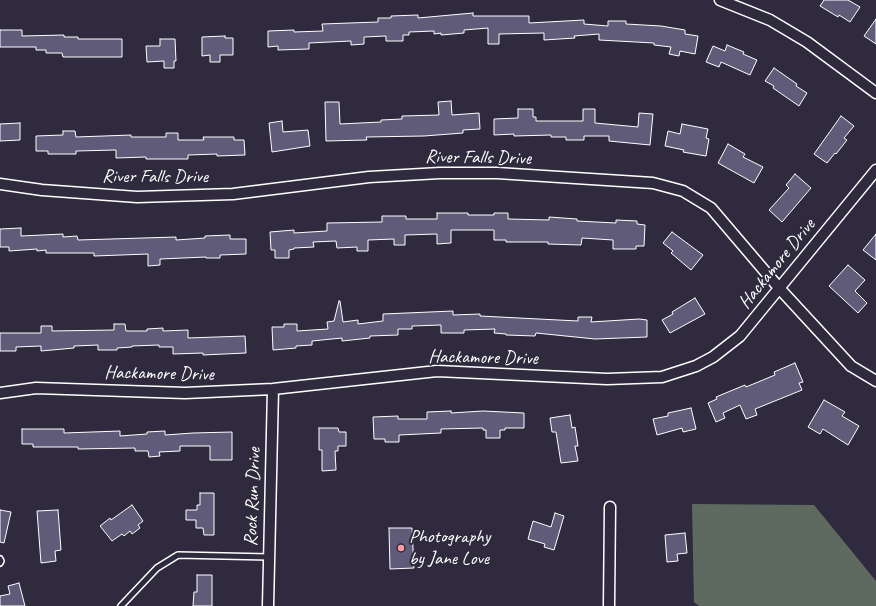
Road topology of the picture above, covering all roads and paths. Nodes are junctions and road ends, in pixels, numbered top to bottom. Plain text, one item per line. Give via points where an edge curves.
1 (720, 0) edge
2 (876, 92) edge
3 (876, 170) edge
4 (0, 184) edge
5 (780, 289) junction
6 (876, 381) edge
7 (273, 389) junction
8 (0, 393) edge
9 (610, 507) dead end
10 (269, 557) junction
11 (0, 559) edge
12 (0, 563) edge
13 (121, 606) edge
14 (268, 606) edge
15 (609, 606) edge

1 - 2 street via 770,20 801,38
3 - 5 street, Hackamore Drive
4 - 5 street, River Falls Drive via 42,190 137,197 233,194 369,177 440,173 497,173 653,183 684,191 711,208
5 - 6 street, River Falls Drive via 851,366
5 - 7 street, Hackamore Drive via 740,336 713,357 696,366 662,377 607,379 437,371
7 - 8 street, Hackamore Drive via 185,392 36,388
7 - 10 street, Rock Run Drive
9 - 15 street
10 - 13 lane via 178,555 157,568
10 - 14 street, Rock Run Drive
11 - 12 lane

